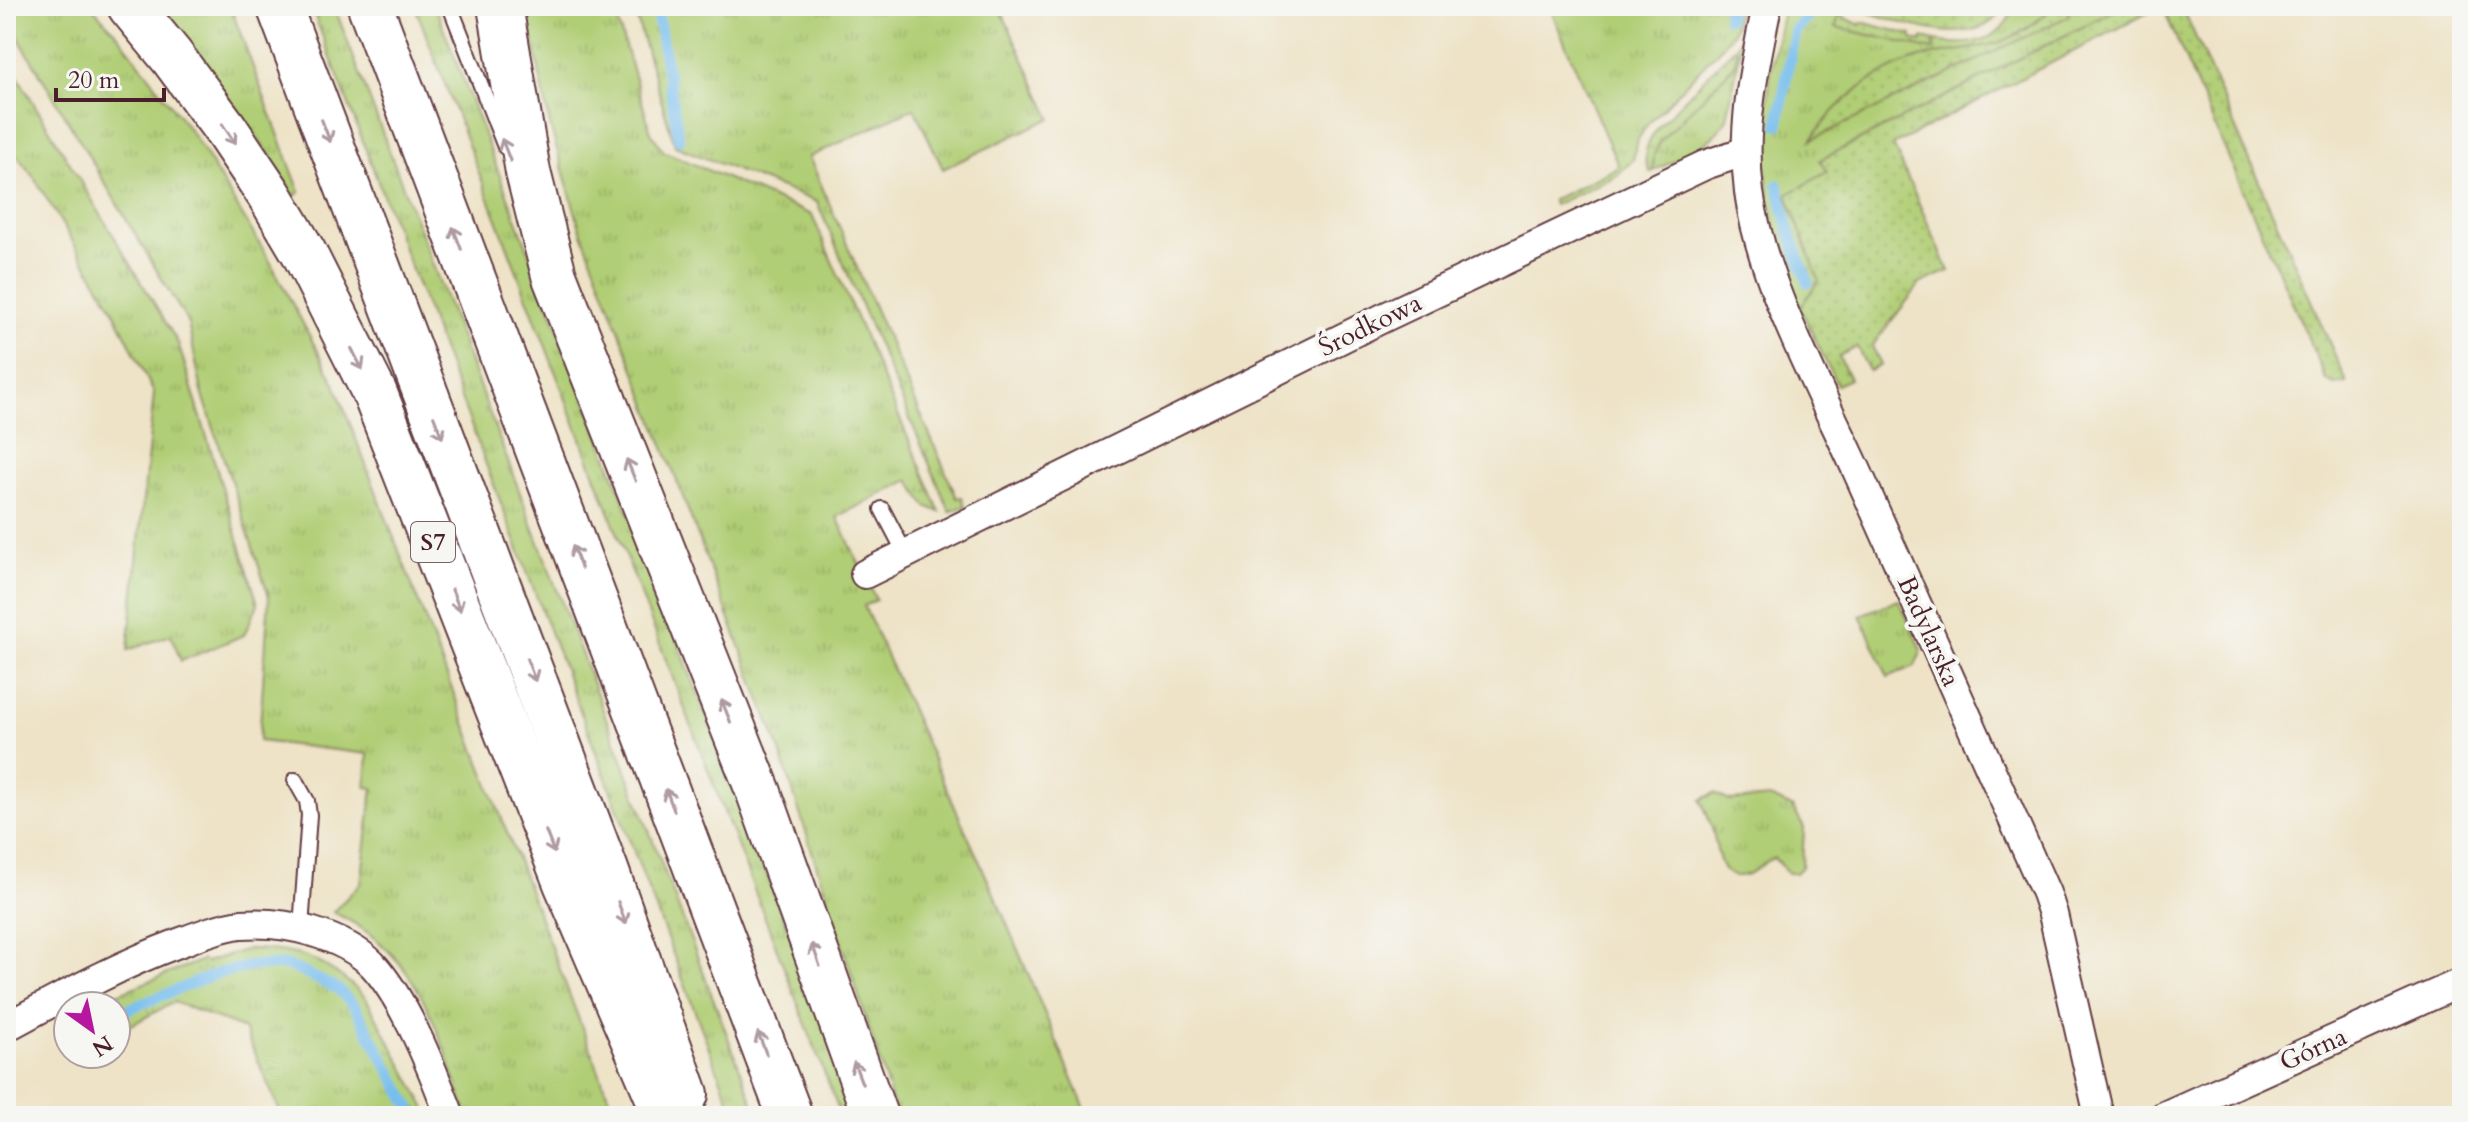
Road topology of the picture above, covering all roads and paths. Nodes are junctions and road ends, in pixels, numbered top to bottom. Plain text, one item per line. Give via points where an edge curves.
1 (130, 6) edge
2 (279, 6) edge
3 (370, 6) edge
4 (397, 6) edge
5 (450, 6) edge
6 (500, 6) edge
7 (1767, 6) edge
8 (1746, 151) junction
9 (426, 157) junction
10 (554, 275) junction
11 (882, 509) dead end
12 (905, 553) junction
13 (865, 574) dead end
14 (295, 780) dead end
15 (301, 928) junction
16 (2462, 982) edge
17 (6, 1027) edge
18 (450, 1116) edge
19 (666, 1116) edge
20 (694, 1116) edge
21 (790, 1116) edge
22 (875, 1116) edge
23 (2099, 1116) edge
24 (2164, 1116) edge

1 -> 19 highway, S7 via 269,194 375,394 566,883
2 -> 20 highway via 601,855
3 - 9 highway
4 - 9 highway
10 -> 5 lane
6 - 10 highway via 528,172
7 - 8 street via 1752,75
8 - 12 street, Środkowa via 1601,214
8 - 23 street, Badylarska via 1758,235 1782,304 2046,893
21 -> 9 highway
22 -> 10 highway via 759,793
11 - 12 lane
12 - 13 street, Środkowa
14 - 15 lane via 309,815
15 - 17 street via 240,924 200,935 134,960
15 - 18 street via 345,944 390,986
16 - 24 street, Górna

